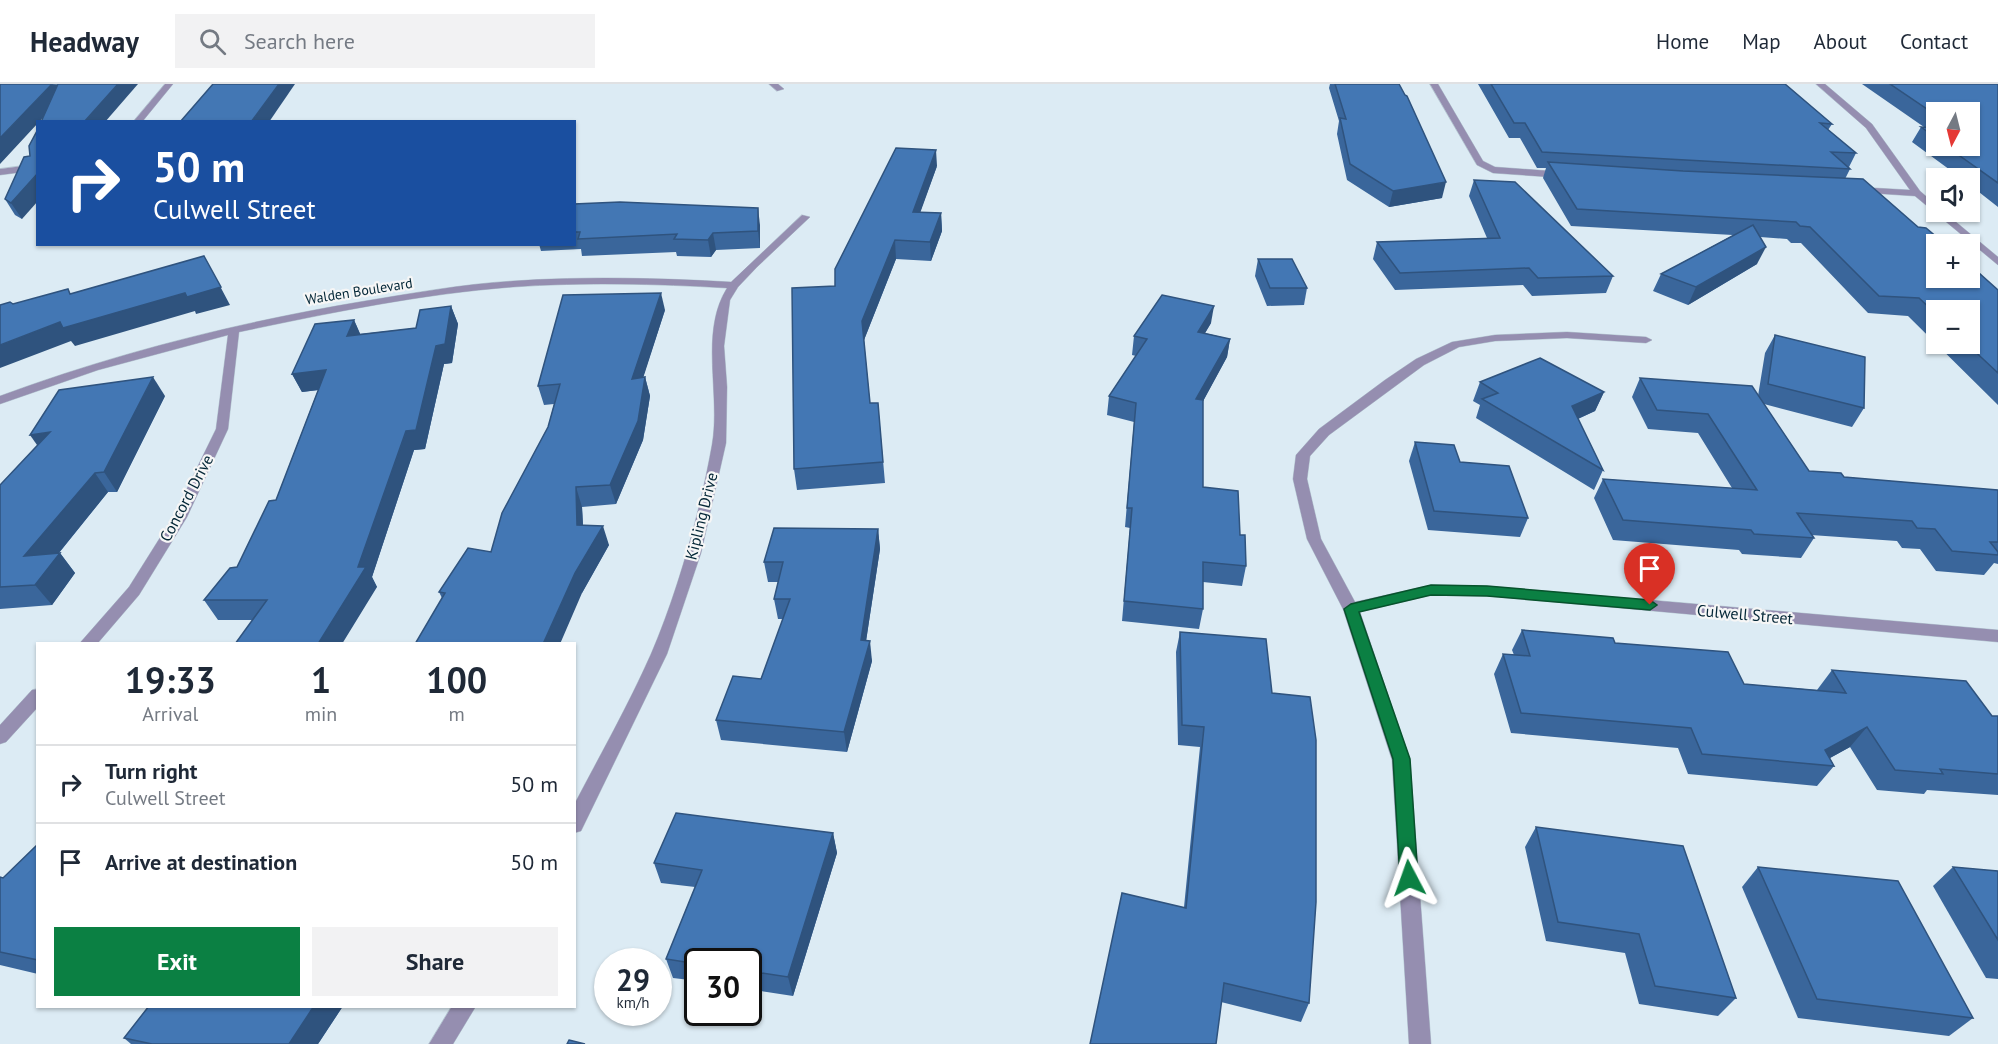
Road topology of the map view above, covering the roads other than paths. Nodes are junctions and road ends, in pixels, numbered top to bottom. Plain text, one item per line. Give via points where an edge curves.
1 (169, 84) edge
2 (1434, 84) edge
3 (1820, 84) edge
4 (138, 120) edge
5 (36, 167) edge
6 (0, 172) edge
7 (1573, 175) edge
8 (1848, 190) edge
9 (1917, 193) junction
10 (1926, 200) edge
11 (805, 217) dead end
12 (1952, 222) edge
13 (1998, 262) edge
14 (734, 285) junction
15 (234, 330) junction
16 (1646, 339) dead end
17 (0, 400) edge
18 (1351, 609) junction
19 (1998, 636) edge
20 (89, 642) edge
21 (36, 697) edge
22 (0, 737) edge
23 (576, 821) edge
24 (464, 1008) edge
25 (440, 1044) edge
26 (1420, 1044) edge

1 - 4 street
2 - 7 street via 1480,163 1493,170
3 - 9 street via 1869,126
5 - 6 street
8 - 9 street
9 - 10 street
11 - 14 street, Kipling Drive
12 - 13 street
14 - 15 street, Walden Boulevard via 642,280 527,283 363,305
14 - 23 street, Kipling Drive via 725,300 718,346 719,443 693,553 659,654
15 - 17 street, Walden Boulevard via 63,376
15 - 20 street, Concord Drive via 222,429 180,517 139,582
16 - 18 street via 1567,335 1456,344 1420,362 1324,432 1304,455 1300,479 1314,539
18 - 19 street, Culwell Street via 1431,590 1487,591
18 - 26 street via 1401,759
21 - 22 street
24 - 25 street

